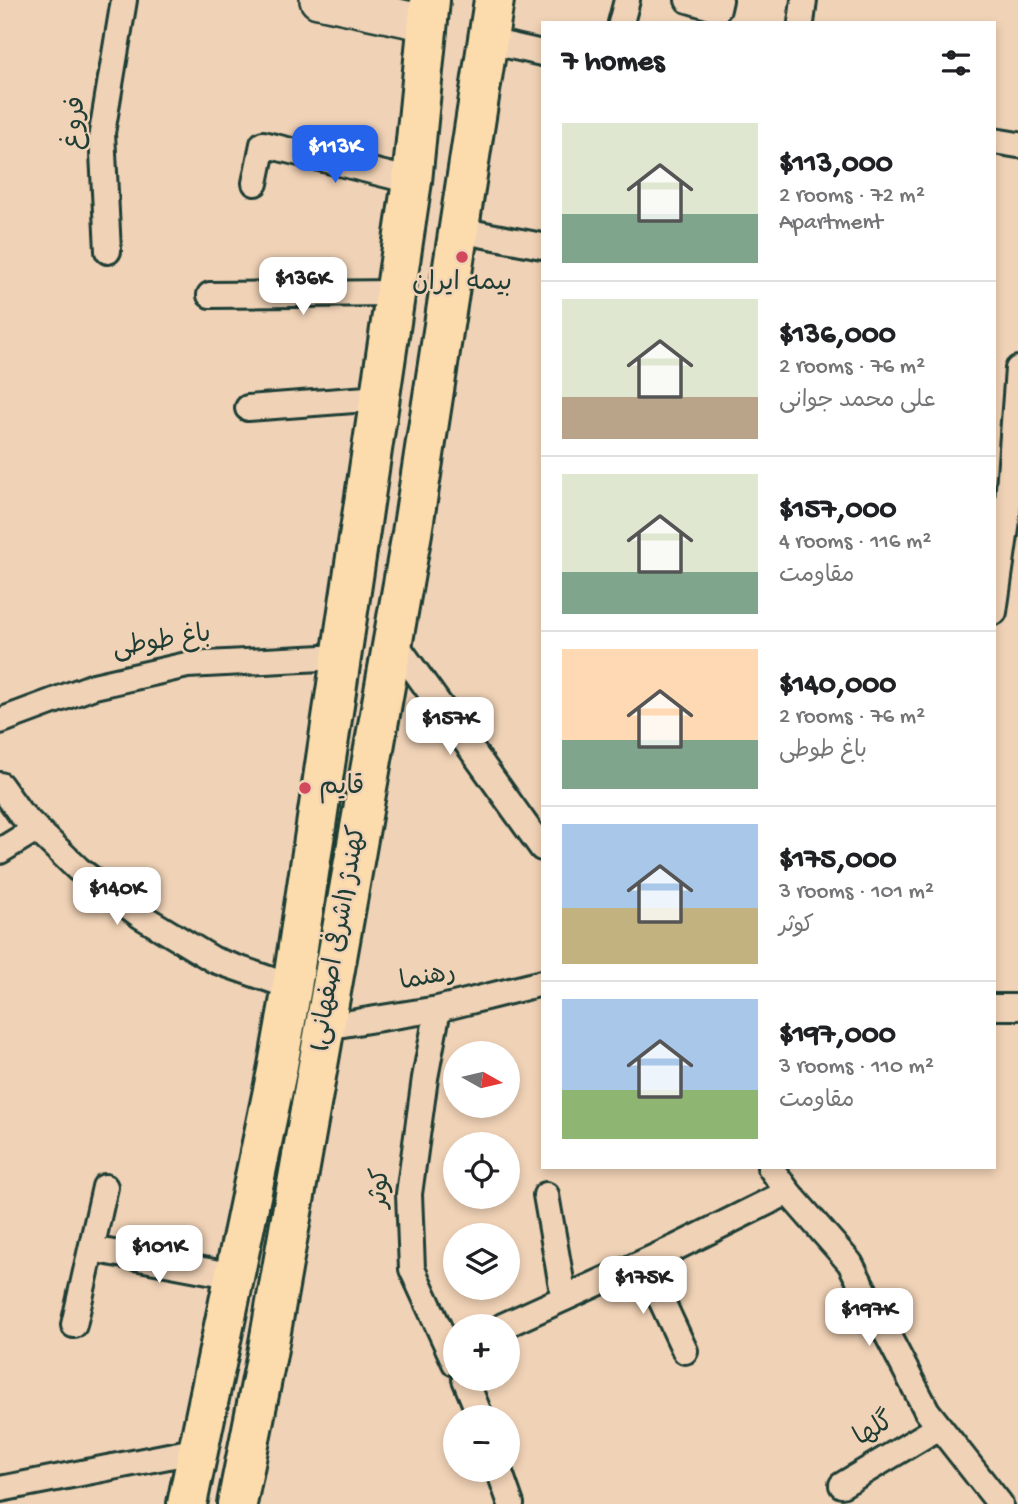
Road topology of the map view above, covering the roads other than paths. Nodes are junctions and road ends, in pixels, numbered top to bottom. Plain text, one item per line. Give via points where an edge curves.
1 (124, 0) edge
2 (318, 0) edge
3 (494, 0) edge
4 (627, 0) edge
5 (688, 0) edge
6 (720, 0) edge
7 (804, 0) edge
8 (428, 11) edge
9 (622, 21) edge
10 (801, 21) edge
11 (488, 41) junction
12 (541, 53) edge
13 (996, 141) edge
14 (1018, 145) edge
15 (412, 181) junction
16 (255, 183) dead end
17 (459, 230) junction
18 (541, 246) edge
19 (108, 251) dead end
20 (395, 293) junction
21 (210, 295) dead end
22 (1018, 369) edge
23 (380, 398) junction
24 (1017, 404) edge
25 (248, 408) dead end
26 (1001, 495) edge
27 (996, 593) edge
28 (393, 640) junction
29 (341, 657) junction
30 (0, 721) edge
31 (0, 785) edge
32 (36, 829) junction
33 (541, 847) edge
34 (0, 851) edge
35 (541, 983) edge
36 (292, 987) junction
37 (996, 1007) edge
38 (1018, 1007) edge
39 (438, 1009) junction
40 (325, 1027) junction
41 (277, 1072) junction
42 (771, 1169) edge
43 (105, 1187) dead end
44 (788, 1192) junction
45 (546, 1195) dead end
46 (92, 1249) junction
47 (644, 1263) junction
48 (235, 1276) junction
49 (280, 1277) junction
50 (564, 1298) junction
51 (520, 1318) edge
52 (74, 1325) dead end
53 (443, 1336) edge
54 (685, 1351) dead end
55 (214, 1377) junction
56 (939, 1427) junction
57 (199, 1450) junction
58 (503, 1482) edge
59 (842, 1485) dead end
60 (0, 1489) edge
61 (187, 1504) edge
62 (220, 1504) edge
63 (237, 1504) edge
64 (511, 1504) edge
65 (1000, 1504) edge

1 - 19 street, فروغ via 102,133
2 - 8 street
3 - 11 main road, کهندژ (اشرفی اصفهانی)
4 - 9 street
5 - 6 street via 718,9
7 - 10 street
8 - 15 main road, کهندژ (اشرفی اصفهانی)
11 - 12 street
11 - 17 main road, کهندژ (اشرفی اصفهانی)
13 - 14 street
15 - 16 street via 263,144
15 - 20 main road, کهندژ (اشرفی اصفهانی)
17 - 18 street
17 - 28 main road, کهندژ (اشرفی اصفهانی)
20 - 21 street
20 - 23 main road, کهندژ (اشرفی اصفهانی)
22 - 24 street
23 - 25 street
23 - 29 main road, کهندژ (اشرفی اصفهانی)
24 - 26 street
26 - 27 street via 1006,528
28 - 33 street
28 - 40 main road, کهندژ (اشرفی اصفهانی)
29 - 30 street, باغ طوطی via 187,665 94,686
29 - 36 main road, کهندژ (اشرفی اصفهانی)
31 - 32 street
32 - 34 street
32 - 36 street via 78,869 141,916 214,960
35 - 39 street, رهنما
36 - 41 main road, کهندژ (اشرفی اصفهانی)
37 - 38 street
39 - 40 street, رهنما
39 - 53 street, کوثر via 409,1194 412,1269
40 - 49 main road, کهندژ (اشرفی اصفهانی)
41 - 48 main road, کهندژ (اشرفی اصفهانی)
41 - 49 main road via 284,1092 283,1128 259,1274
42 - 44 street
43 - 46 street
44 - 47 street
44 - 56 street via 850,1263 926,1411
45 - 50 street
46 - 48 street
46 - 52 street
47 - 50 street
47 - 54 street
48 - 55 main road, کهندژ (اشرفی اصفهانی)
49 - 63 main road, کهندژ (اشرفی اصفهانی)
50 - 51 street
55 - 57 main road, کهندژ (اشرفی اصفهانی)
55 - 62 main road via 243,1385
56 - 59 street, گلها
56 - 65 street
57 - 60 street
57 - 61 main road, کهندژ (اشرفی اصفهانی)
58 - 64 street

